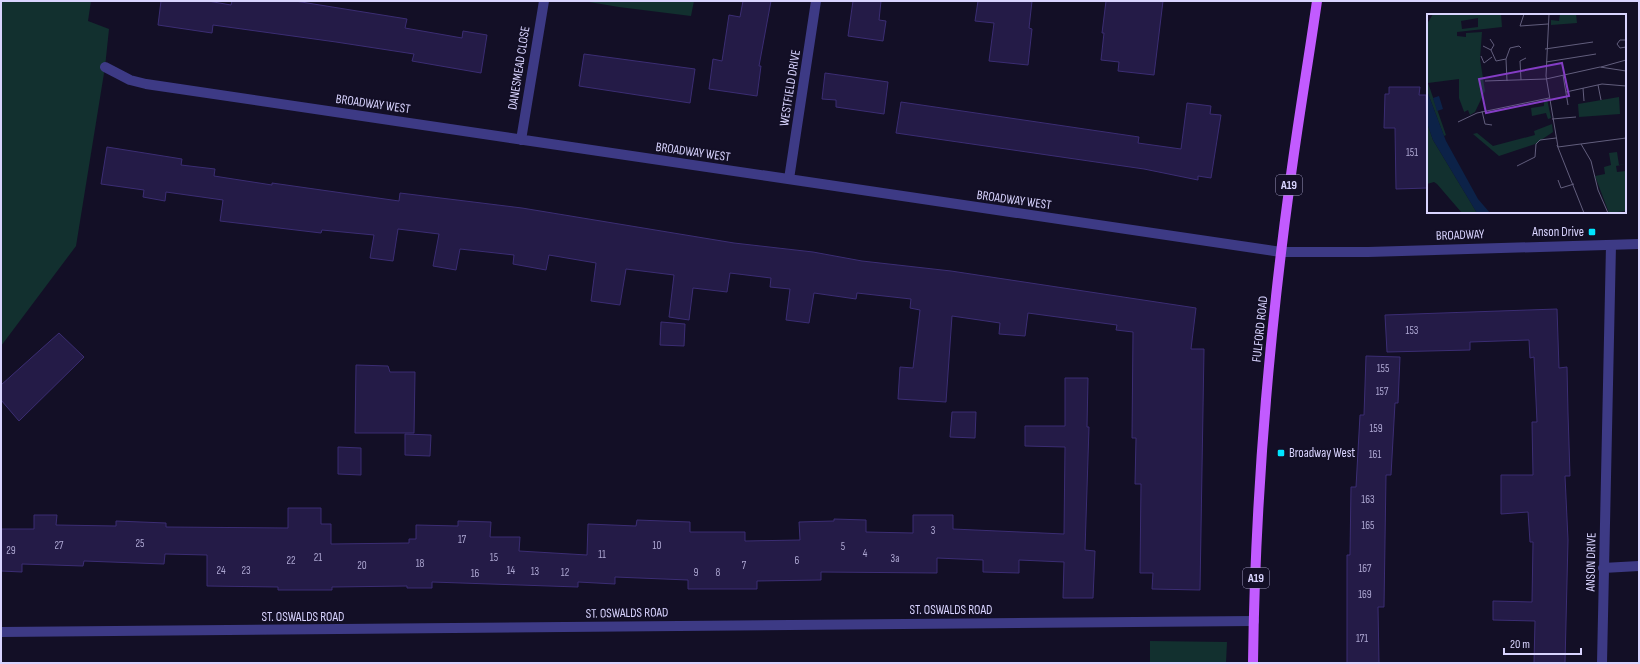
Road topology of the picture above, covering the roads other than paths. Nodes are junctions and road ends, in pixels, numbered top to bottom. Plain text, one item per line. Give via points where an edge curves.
1 (544, 1) edge
2 (816, 1) edge
3 (1317, 1) edge
4 (105, 67) dead end
5 (521, 140) junction
6 (789, 179) junction
7 (1639, 244) edge
8 (1611, 245) junction
9 (1281, 252) junction
10 (1639, 566) edge
11 (1604, 568) junction
12 (1254, 620) junction
13 (1, 632) edge
14 (1253, 663) edge
15 (1602, 663) edge

1 - 5 street, DANESMEAD CLOSE
2 - 6 street, WESTFIELD DRIVE
3 - 9 main road, FULFORD ROAD / A19
4 - 5 street, BROADWAY WEST via 130,80 146,84
5 - 6 street, BROADWAY WEST
6 - 9 street, BROADWAY WEST
7 - 8 street, BROADWAY
8 - 9 street, BROADWAY
8 - 11 street, ANSON DRIVE
9 - 12 main road, FULFORD ROAD / A19 via 1263,437
10 - 11 street
11 - 15 street, ANSON DRIVE
12 - 13 street, ST. OSWALDS ROAD
12 - 14 main road, FULFORD ROAD / A19

